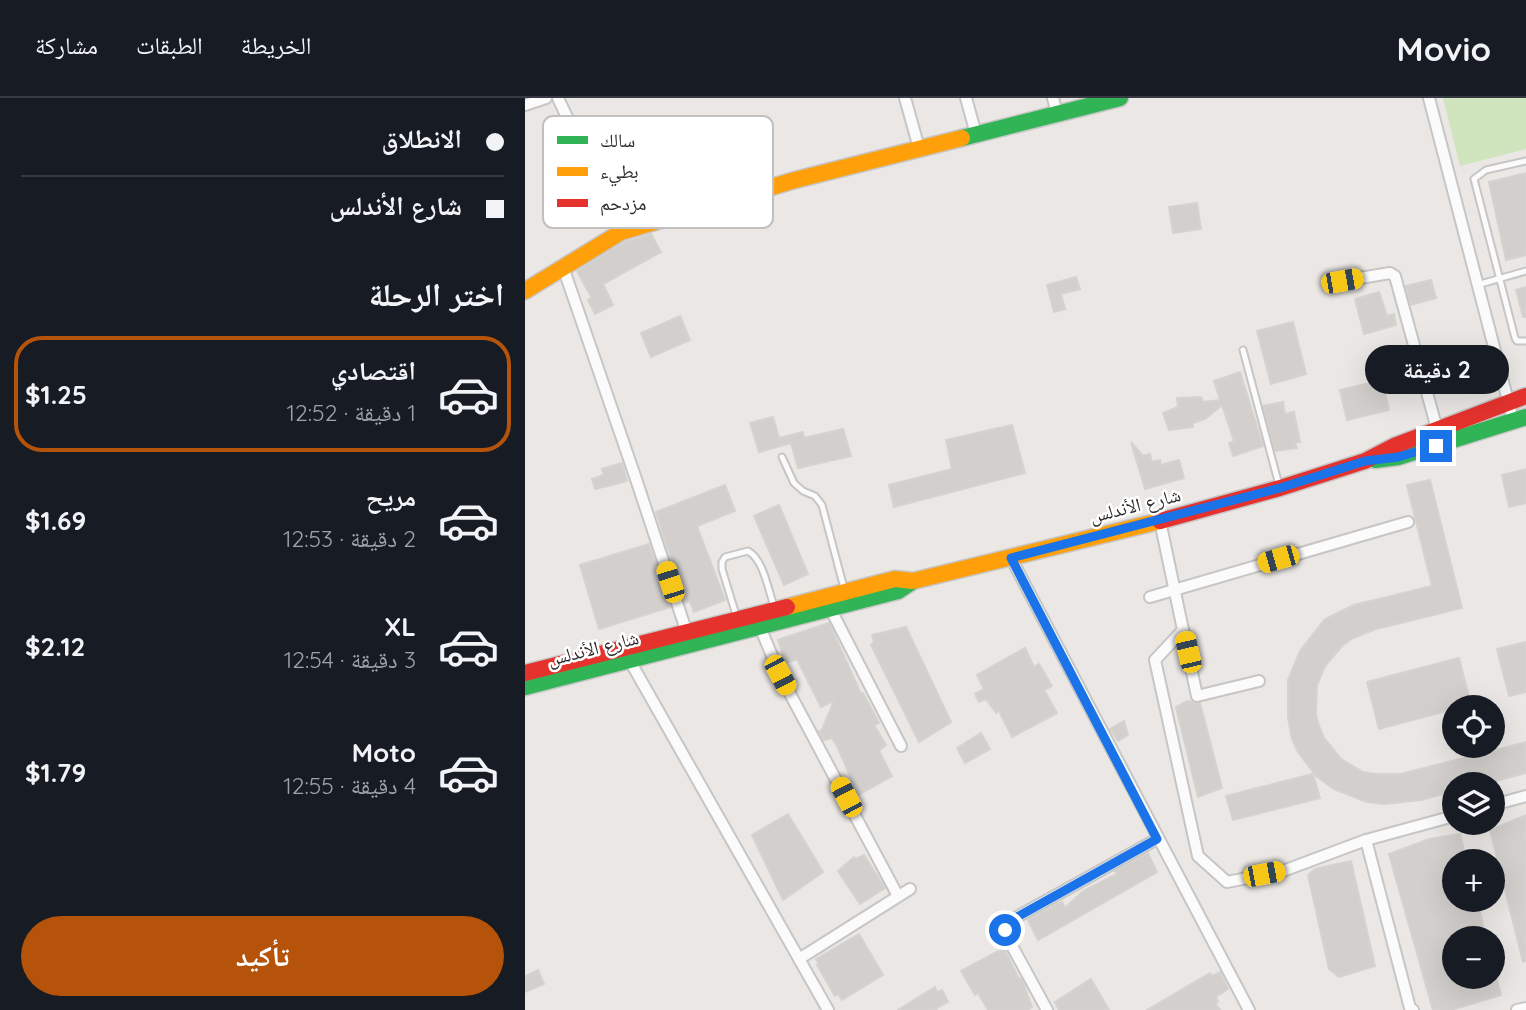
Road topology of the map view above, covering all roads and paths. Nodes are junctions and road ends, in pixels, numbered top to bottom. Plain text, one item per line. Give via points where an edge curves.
1 (546, 98) edge
2 (558, 98) edge
3 (905, 98) edge
4 (966, 98) edge
5 (1119, 98) edge
6 (1429, 98) edge
7 (525, 105) edge
8 (1055, 106) edge
9 (566, 116) edge
10 (976, 134) junction
11 (919, 148) junction
12 (1526, 161) edge
13 (773, 187) edge
14 (619, 228) edge
15 (634, 228) edge
16 (621, 232) junction
17 (563, 267) junction
18 (1526, 271) edge
19 (1500, 278) junction
20 (1342, 281) dead end
21 (1477, 285) junction
22 (525, 291) edge
23 (1526, 341) edge
24 (1243, 350) dead end
25 (1526, 396) edge
26 (1507, 402) junction
27 (1520, 419) edge
28 (1437, 429) junction
29 (782, 457) dead end
30 (1365, 461) junction
31 (1280, 488) junction
32 (1160, 521) junction
33 (1408, 522) dead end
34 (1011, 558) junction
35 (913, 581) junction
36 (1174, 589) junction
37 (845, 591) junction
38 (1150, 597) dead end
39 (829, 608) junction
40 (775, 609) junction
41 (738, 620) junction
42 (760, 627) junction
43 (1183, 630) junction
44 (687, 634) junction
45 (630, 661) junction
46 (525, 673) edge
47 (1259, 681) dead end
48 (525, 687) edge
49 (901, 746) dead end
50 (1526, 796) edge
51 (1505, 802) edge
52 (1442, 819) edge
53 (1157, 839) junction
54 (1366, 840) junction
55 (910, 888) dead end
56 (898, 896) junction
57 (799, 959) junction
58 (1526, 1007) edge
59 (828, 1010) edge
60 (1047, 1010) edge
61 (1249, 1010) edge
62 (1413, 1010) edge
63 (1517, 1010) edge

1 - 7 street
2 - 9 street
3 - 11 street
4 - 10 street
5 - 8 main road
6 - 21 street
8 - 10 main road
10 - 11 main road
11 - 13 main road
12 - 19 lane via 1486,170 1474,179
14 - 16 street
15 - 16 main road
16 - 17 main road
17 - 22 main road
17 - 44 street
18 - 19 lane
19 - 21 lane
19 - 23 lane via 1515,338
20 - 28 street via 1390,272 1395,276
21 - 26 street
24 - 31 lane
25 - 26 main road, شارع الأندلس
26 - 27 street
26 - 28 main road, شارع الأندلس
27 - 30 main road, شارع الأندلس via 1398,457
28 - 30 main road, شارع الأندلس
29 - 37 lane via 794,483 822,505
30 - 31 main road, شارع الأندلس
31 - 32 main road, شارع الأندلس
32 - 34 main road, شارع الأندلس
32 - 36 street
33 - 36 street
34 - 35 main road, شارع الأندلس
34 - 53 street
35 - 37 main road, شارع الأندلس via 895,579
35 - 39 main road, شارع الأندلس via 898,591
36 - 38 street
36 - 43 street
37 - 40 main road, شارع الأندلس
39 - 42 main road, شارع الأندلس
39 - 49 street
40 - 41 main road, شارع الأندلس
40 - 41 lane via 757,557 748,551 726,557 722,562
41 - 44 main road, شارع الأندلس
42 - 45 main road, شارع الأندلس
42 - 56 street via 780,675
43 - 47 street via 1197,696
43 - 54 street via 1155,660 1198,856 1227,881 1283,871
44 - 46 main road, شارع الأندلس
45 - 48 main road, شارع الأندلس
45 - 57 street
50 - 51 street
52 - 54 street
53 - 60 street via 1005,926
53 - 61 street
54 - 62 street
55 - 56 street
56 - 57 street
57 - 59 street
58 - 63 street

